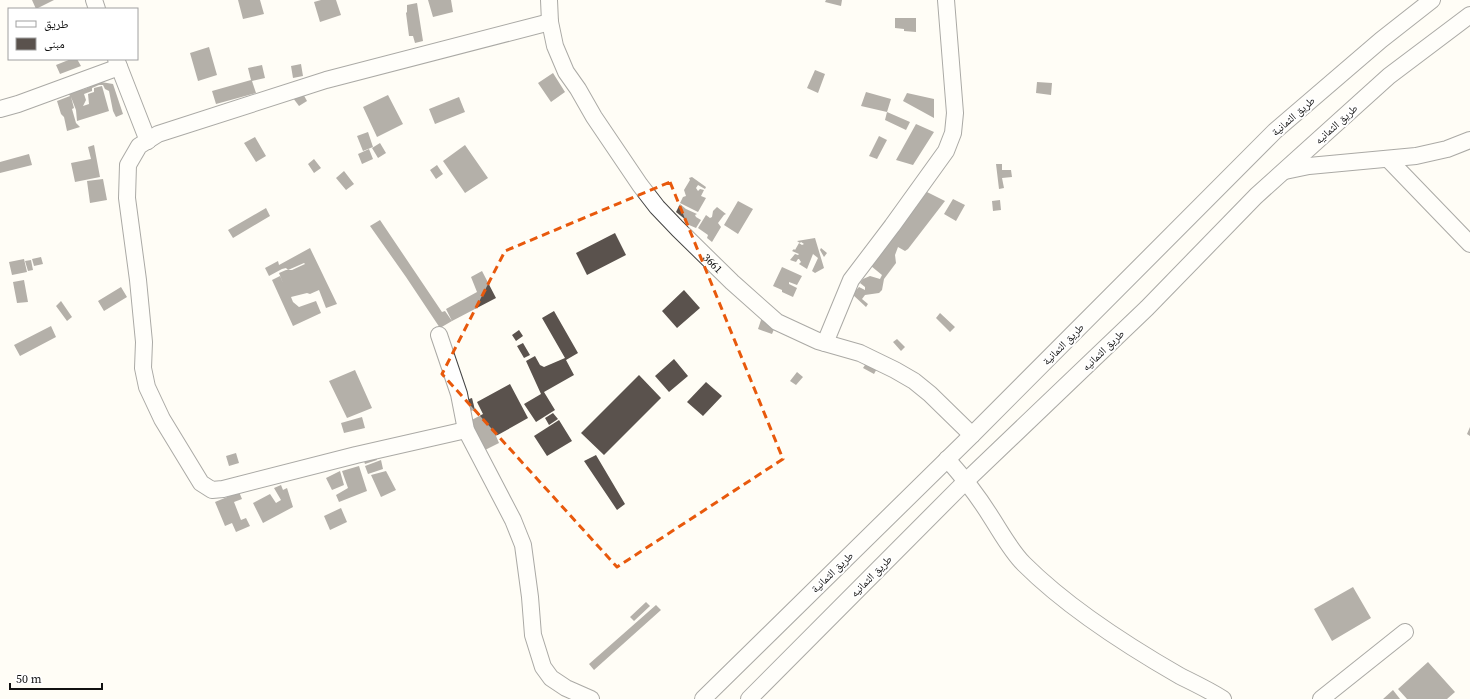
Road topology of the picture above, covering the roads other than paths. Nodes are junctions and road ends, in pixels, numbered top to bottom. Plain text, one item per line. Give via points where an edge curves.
1 (549, 0) edge
2 (946, 0) edge
3 (1432, 0) edge
4 (1470, 15) edge
5 (550, 22) junction
6 (118, 63) edge
7 (0, 109) edge
8 (148, 140) junction
9 (1470, 140) edge
10 (1388, 160) junction
11 (1284, 171) junction
12 (1470, 244) edge
13 (439, 335) dead end
14 (825, 343) junction
15 (466, 430) junction
16 (972, 435) junction
17 (947, 459) junction
18 (966, 480) junction
19 (1405, 632) dead end
20 (591, 699) edge
21 (703, 699) edge
22 (749, 699) edge
23 (1223, 699) edge
24 (1322, 699) edge

1 - 5 street, 3661
2 - 14 street via 955,113 953,133 946,151 850,280
3 - 16 street, طريق الثمانية via 1275,131
4 - 11 street, طريق الثمانيه via 1389,76
5 - 8 street via 326,80 158,134
5 - 14 street, 3661 via 555,46 566,72 635,179 657,207 732,282 777,322
6 - 7 street
6 - 8 street
8 - 15 street via 139,146 128,165 127,198 144,342 143,368 147,387 162,418 201,483 212,490 223,489
9 - 10 street via 1447,149
10 - 11 street via 1309,166
10 - 12 street
11 - 18 street, طريق الثمانيه via 1256,196 1147,308
13 - 15 street via 459,394
14 - 16 street, 3661 via 860,353 914,381
15 - 20 street via 524,546 533,636 543,667 551,678 566,688
16 - 17 street, طريق الثمانية
17 - 18 street
17 - 21 street, طريق الثمانية
18 - 22 street, طريق الثمانيه
18 - 23 street via 1006,543 1041,579 1107,630
19 - 24 street

